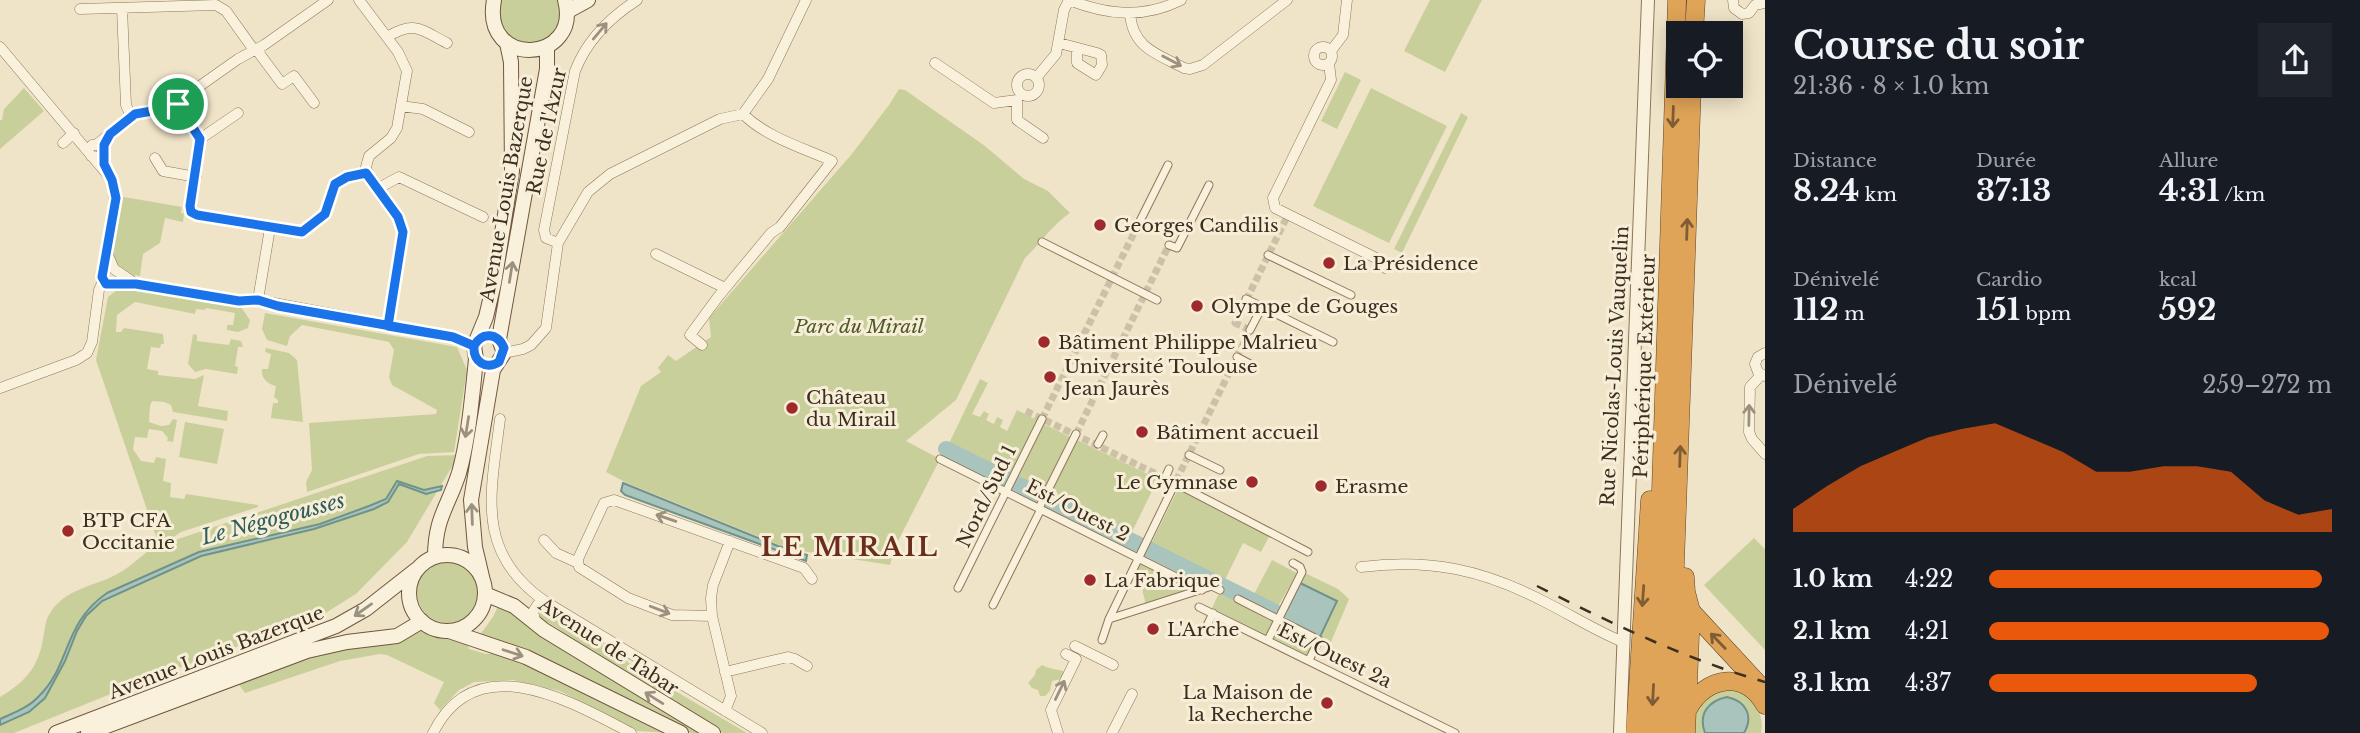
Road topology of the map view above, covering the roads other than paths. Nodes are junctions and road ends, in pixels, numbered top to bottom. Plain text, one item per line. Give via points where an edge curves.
1 (328, 0) edge
2 (359, 0) edge
3 (494, 0) edge
4 (588, 0) edge
5 (637, 0) edge
6 (806, 0) edge
7 (1069, 0) edge
8 (1287, 0) edge
9 (1347, 0) edge
10 (1648, 0) edge
11 (1677, 0) edge
12 (1696, 0) edge
13 (1733, 0) edge
14 (1179, 1) edge
15 (1758, 3) edge
16 (567, 6) edge
17 (122, 8) junction
18 (80, 9) dead end
19 (1130, 14) junction
20 (1695, 21) edge
21 (387, 37) junction
22 (447, 43) dead end
23 (507, 43) junction
24 (1059, 43) junction
25 (0, 47) edge
26 (547, 47) junction
27 (1077, 48) dead end
28 (255, 49) junction
29 (1331, 51) junction
30 (935, 63) dead end
31 (1329, 63) junction
32 (1037, 78) junction
33 (1019, 96) junction
34 (1692, 98) edge
35 (314, 103) dead end
36 (178, 104) junction
37 (401, 106) junction
38 (238, 113) dead end
39 (743, 114) junction
40 (131, 117) junction
41 (469, 132) dead end
42 (77, 136) junction
43 (1043, 138) dead end
44 (200, 139) junction
45 (63, 143) dead end
46 (96, 150) junction
47 (155, 158) dead end
48 (1168, 165) dead end
49 (366, 173) junction
50 (196, 177) junction
51 (1209, 185) dead end
52 (377, 189) junction
53 (483, 217) dead end
54 (270, 228) junction
55 (1136, 229) tunnel mouth
56 (1042, 242) dead end
57 (558, 243) junction
58 (1169, 245) tunnel mouth
59 (656, 254) dead end
60 (1268, 255) dead end
61 (1385, 268) dead end
62 (110, 277) junction
63 (725, 288) junction
64 (1351, 295) dead end
65 (1246, 299) dead end
66 (258, 300) junction
67 (1157, 300) dead end
68 (1262, 307) junction
69 (1667, 309) junction
70 (388, 326) junction
71 (1250, 330) dead end
72 (1333, 342) dead end
73 (702, 345) dead end
74 (476, 349) junction
75 (499, 352) junction
76 (1765, 353) edge
77 (1237, 357) dead end
78 (1252, 365) dead end
79 (1763, 375) edge
80 (0, 388) edge
81 (500, 419) dead end
82 (1042, 419) tunnel mouth
83 (1076, 434) tunnel mouth
84 (1103, 435) dead end
85 (1098, 444) dead end
86 (1765, 454) edge
87 (1189, 455) dead end
88 (940, 459) dead end
89 (1169, 469) dead end
90 (1220, 470) dead end
91 (1165, 478) dead end
92 (1009, 485) junction
93 (1042, 504) junction
94 (1678, 524) junction
95 (544, 540) dead end
96 (730, 541) junction
97 (1308, 552) dead end
98 (1140, 553) junction
99 (435, 557) junction
100 (578, 563) junction
101 (1293, 564) dead end
102 (1362, 567) dead end
103 (417, 569) junction
104 (812, 579) dead end
105 (484, 587) junction
106 (958, 587) dead end
107 (1202, 590) junction
108 (1220, 590) dead end
109 (1194, 593) junction
110 (1238, 599) dead end
111 (546, 602) junction
112 (1189, 602) dead end
113 (993, 605) dead end
114 (1199, 607) dead end
115 (1692, 611) junction
116 (1213, 613) junction
117 (712, 616) junction
118 (1109, 619) junction
119 (1279, 620) junction
120 (422, 621) junction
121 (536, 625) junction
122 (449, 631) junction
123 (1204, 632) dead end
124 (1102, 640) dead end
125 (1268, 640) junction
126 (1623, 642) junction
127 (1075, 646) dead end
128 (1066, 654) dead end
129 (1308, 660) junction
130 (1113, 665) dead end
131 (807, 666) dead end
132 (725, 672) junction
133 (1765, 691) edge
134 (1132, 694) dead end
135 (1765, 705) edge
136 (1688, 709) junction
137 (725, 711) junction
138 (623, 731) edge
139 (92, 732) edge
140 (56, 733) edge
141 (433, 733) edge
142 (681, 733) edge
143 (713, 733) edge
144 (762, 733) edge
145 (1058, 733) edge
146 (1112, 733) edge
147 (1455, 733) edge
148 (1620, 733) edge
149 (1635, 733) edge
150 (1651, 733) edge
151 (1669, 733) edge
152 (1686, 733) edge

1 - 28 street
2 - 21 street
3 - 23 main road, Avenue Louis Bazerque via 494,26
4 - 16 main road
57 -> 5 street, Rue de l'Azur via 546,238 544,230 575,71 598,31
6 - 39 street via 768,79
7 - 19 street
7 - 24 street
19 -> 8 street via 1136,38 1143,45 1190,69 1203,65
9 - 29 street via 1343,35
10 - 126 street, Rue Nicolas-Louis Vauquelin
11 -> 69 highway, Périphérique Extérieur
12 - 20 highway
13 - 15 street via 1742,14
14 - 19 street
16 - 26 main road via 562,33
17 - 18 street
17 - 28 street via 216,5 226,11
17 - 40 street via 126,105
21 - 22 street via 412,26
21 - 37 street via 407,71
23 - 26 main road via 520,50
23 - 74 main road, Avenue Louis Bazerque via 511,62 510,183 492,292
24 - 27 street
24 - 32 street
25 - 42 street
75 -> 26 main road, Avenue Louis Bazerque
28 - 35 street via 282,84 294,76
28 - 36 street
29 - 31 street
29 - 31 street via 1323,47 1314,55 1320,64
30 - 33 street via 994,103
31 - 61 street via 1330,83 1273,203 1378,259
32 - 33 street via 1036,92
32 - 33 street via 1021,76
33 - 43 street via 1017,120
94 -> 34 highway
36 - 40 street
36 - 44 street
37 - 41 street via 423,109
37 - 49 street via 395,133 369,156
38 - 44 street
39 - 57 street via 720,119 610,174 588,192
39 - 63 street via 773,134 832,161
40 - 46 street
42 - 45 street
42 - 46 street
44 - 50 street
46 - 62 street via 116,198 107,248
47 - 50 street via 163,171
48 - 55 street
49 - 52 street
49 - 54 street via 335,184 325,214 302,232
50 - 54 street via 191,212
51 - 58 street via 1177,248
52 - 53 street via 399,177
52 - 70 street via 403,232
54 - 66 street
56 - 67 street
57 - 75 street via 546,328 531,345
59 - 63 street
60 - 64 street
62 - 66 street via 239,301
62 - 80 street via 85,356
63 - 73 street via 690,335
65 - 68 street
66 - 70 street
68 - 71 street
68 - 72 street
69 -> 149 highway via 1656,388
69 -> 150 highway, Périphérique Extérieur
70 - 74 street via 453,337
74 - 75 main road via 485,365
74 - 75 main road via 490,335
74 -> 99 main road, Avenue Louis Bazerque via 463,457 439,520
105 -> 75 main road, Avenue Louis Bazerque via 471,500
76 - 79 street via 1756,361 1756,369
77 - 78 street
86 -> 79 street via 1749,432 1750,387
81 - 111 street via 492,527 511,569
82 - 92 street, Nord/Sud 1
83 - 93 street
84 - 85 street
87 - 90 street
88 - 92 street, Est/Ouest 2 via 988,485
89 - 91 street
92 - 93 street, Est/Ouest 2
92 - 106 street, Nord/Sud 1
93 - 98 street, Est/Ouest 2
93 - 113 street
94 - 115 highway via 1687,536 1685,583
94 - 151 highway
95 - 100 street via 556,553
96 -> 100 street via 608,500 601,506
96 - 104 street via 804,568
96 - 117 street via 711,591
97 - 98 street via 1175,483
98 - 107 street, Est/Ouest 2
98 - 118 street
99 - 103 main road
99 - 105 main road via 460,557 474,566
100 -> 117 street via 584,571 639,602 672,615
101 - 119 street via 1302,572
102 - 126 street via 1410,563 1464,569 1518,589
103 - 120 main road via 409,592 412,608
103 -> 140 main road, Avenue Louis Bazerque via 336,626
105 - 121 main road, Avenue de Tabar
105 - 122 main road via 483,604 474,620
107 - 108 street via 1212,586
107 - 109 street
109 - 112 street
109 - 118 street
110 - 119 street
111 - 121 street via 533,612
111 - 137 street
114 - 116 street, Est/Ouest 2a
133 -> 115 highway
115 - 136 highway
116 - 123 street
116 - 125 street, Est/Ouest 2a
117 - 132 street
118 - 124 street
119 - 125 street
119 - 129 street via 1319,640
120 - 122 main road
120 - 139 main road, Avenue Louis Bazerque via 397,636 307,651
143 -> 121 main road, Avenue de Tabar
122 -> 142 main road, Avenue de Tabar via 526,657
125 - 129 street, Est/Ouest 2a
126 - 148 street, Rue Nicolas-Louis Vauquelin
127 - 130 street
145 -> 128 street via 1051,710 1076,659
129 - 147 street, Est/Ouest 2a
131 - 132 street via 788,657
132 - 137 street via 731,695
134 - 146 street
135 - 136 highway via 1745,685 1725,681 1702,690
136 - 152 highway
137 - 144 street
138 - 141 street via 558,697 495,686 454,703

